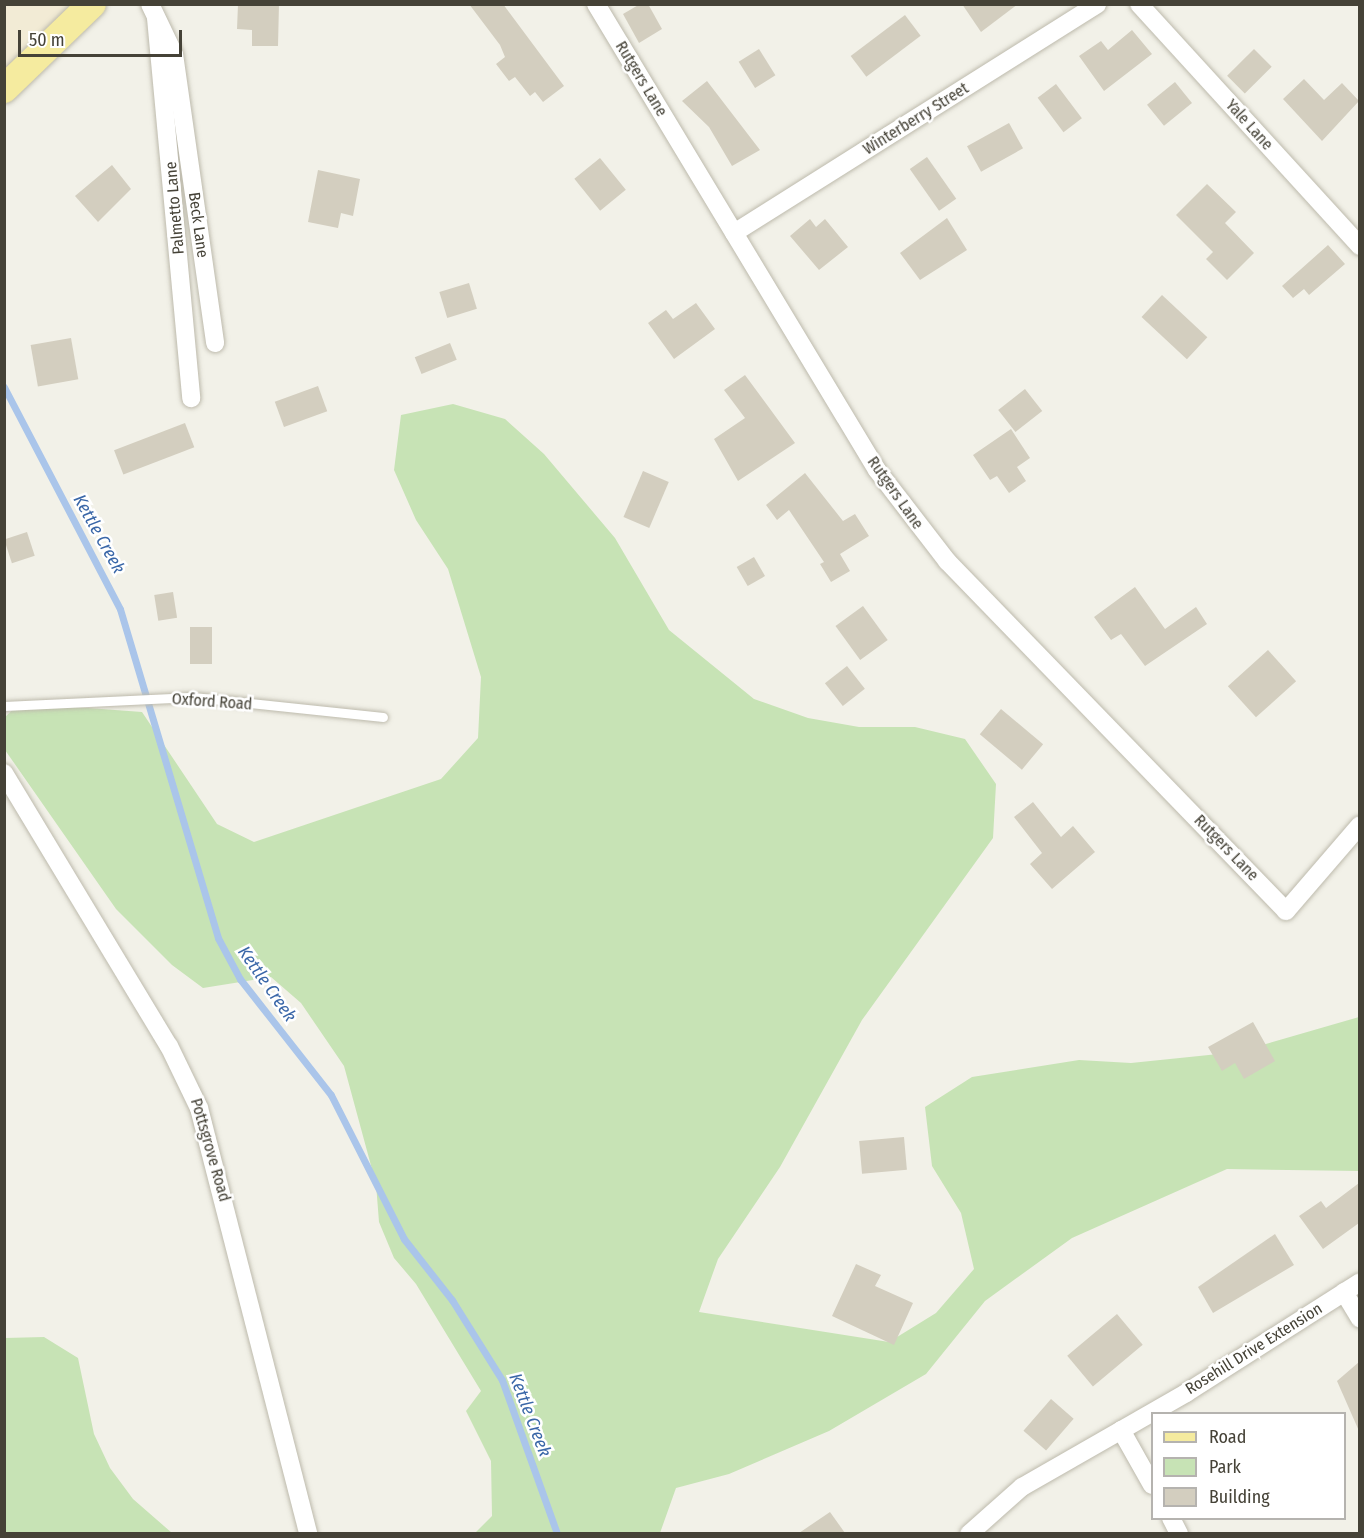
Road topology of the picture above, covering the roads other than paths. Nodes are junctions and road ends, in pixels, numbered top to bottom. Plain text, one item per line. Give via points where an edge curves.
1 (92, 4) edge
2 (596, 4) edge
3 (1097, 4) edge
4 (1138, 4) edge
5 (153, 11) edge
6 (4, 89) edge
7 (734, 233) junction
8 (1359, 246) edge
9 (215, 343) dead end
10 (191, 398) dead end
11 (4, 706) edge
12 (383, 717) dead end
13 (4, 773) edge
14 (1359, 825) edge
15 (1352, 1287) edge
16 (1359, 1319) edge
17 (1121, 1430) junction
18 (1151, 1483) edge
19 (308, 1533) edge
20 (969, 1533) edge

1 - 6 main road
2 - 7 street, Rutgers Lane
3 - 7 street, Winterberry Street
4 - 8 street, Yale Lane
5 - 9 street, Beck Lane via 174,54
5 - 10 street, Palmetto Lane
7 - 14 street, Rutgers Lane via 910,519 1286,911
11 - 12 lane, Oxford Road via 166,698
13 - 19 street, Pottsgrove Road via 169,1046 200,1108
15 - 16 street
15 - 17 street, Rosehill Drive Extension
17 - 18 street
17 - 20 street, Rosehill Drive Extension via 1022,1487

